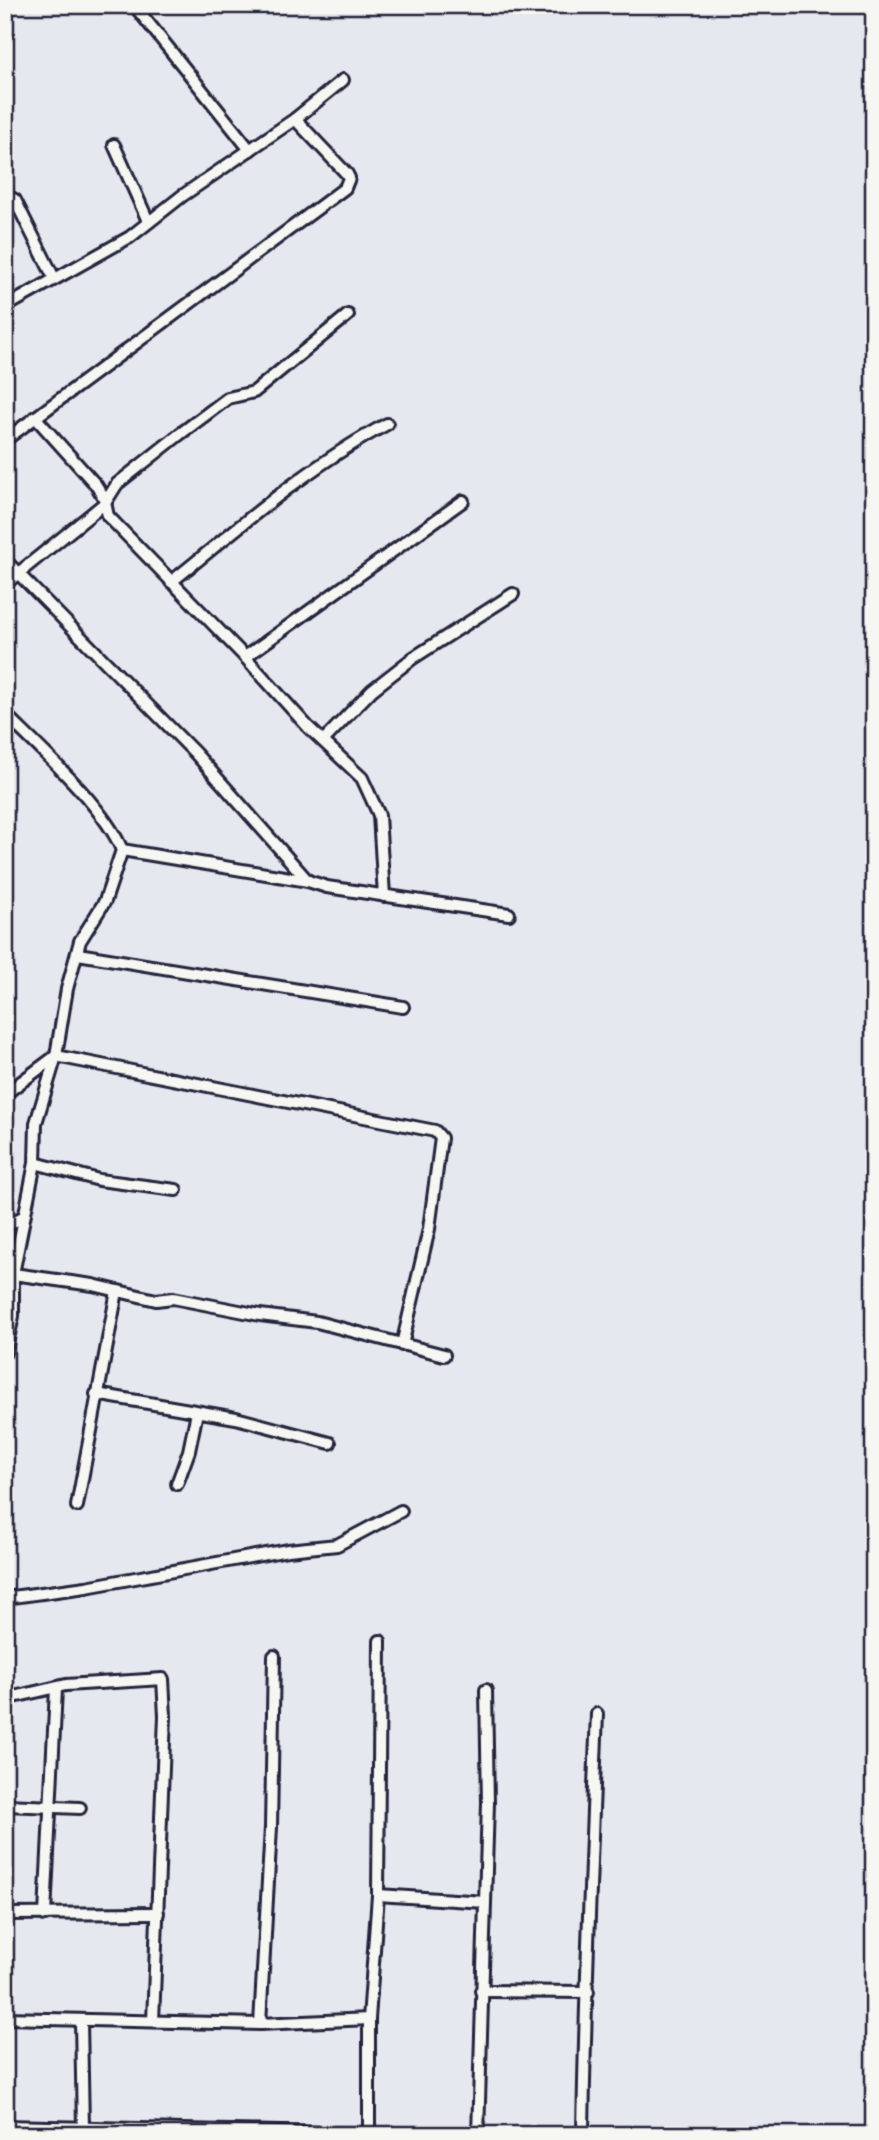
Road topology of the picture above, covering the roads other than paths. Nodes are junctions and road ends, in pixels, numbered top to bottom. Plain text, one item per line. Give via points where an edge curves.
1 (134, 5) edge
2 (343, 80) dead end
3 (295, 119) junction
4 (114, 145) dead end
5 (250, 150) junction
6 (5, 195) edge
7 (148, 221) junction
8 (54, 278) junction
9 (5, 307) edge
10 (348, 315) dead end
11 (35, 417) junction
12 (387, 424) dead end
13 (5, 440) edge
14 (463, 501) dead end
15 (105, 503) junction
16 (5, 560) edge
17 (18, 575) junction
18 (172, 582) junction
19 (5, 584) edge
20 (513, 594) dead end
21 (245, 657) junction
22 (5, 714) edge
23 (324, 740) junction
24 (122, 850) junction
25 (308, 881) junction
26 (384, 896) junction
27 (509, 914) dead end
28 (78, 954) junction
29 (403, 1007) dead end
30 (56, 1056) junction
31 (5, 1094) edge
32 (35, 1163) junction
33 (176, 1191) dead end
34 (23, 1217) junction
35 (5, 1226) edge
36 (13, 1274) junction
37 (117, 1291) junction
38 (402, 1345) junction
39 (5, 1353) edge
40 (443, 1355) dead end
41 (96, 1394) junction
42 (197, 1412) junction
43 (330, 1443) dead end
44 (177, 1484) dead end
45 (77, 1506) dead end
46 (401, 1511) dead end
47 (5, 1598) edge
48 (380, 1641) dead end
49 (274, 1656) dead end
50 (56, 1689) junction
51 (486, 1690) dead end
52 (5, 1699) edge
53 (597, 1714) dead end
54 (5, 1805) edge
55 (51, 1808) junction
56 (80, 1808) dead end
57 (378, 1895) junction
58 (485, 1902) junction
59 (158, 1913) junction
60 (5, 1914) edge
61 (45, 1915) junction
62 (481, 1991) junction
63 (588, 1992) junction
64 (5, 2018) edge
65 (369, 2019) junction
66 (81, 2021) junction
67 (153, 2021) junction
68 (260, 2024) junction
69 (5, 2126) edge
70 (83, 2128) junction
71 (369, 2134) edge
72 (478, 2135) edge
73 (583, 2135) edge

1 - 5 street
2 - 3 street
3 - 5 street
3 - 11 street via 347,174 345,188
4 - 7 street
5 - 7 street
6 - 8 street via 15,200
7 - 8 street via 130,237
8 - 9 street
10 - 15 street via 254,392 228,398 180,434 117,484
11 - 13 street
11 - 15 street via 90,479
12 - 18 street via 337,453
14 - 21 street
15 - 17 street
15 - 18 street via 108,516
16 - 17 street
17 - 19 street
17 - 25 street via 32,584 63,622 195,753
18 - 21 street
20 - 23 street via 413,657 372,690
21 - 23 street
22 - 24 street via 91,804
23 - 26 street via 362,778 373,796 382,843
24 - 25 street
24 - 28 street
25 - 26 street
26 - 27 street
28 - 29 street
28 - 30 street
30 - 31 street
30 - 32 street via 36,1123
30 - 38 street via 435,1131 441,1138 429,1229
32 - 33 street via 99,1180
32 - 34 street
34 - 35 street
34 - 36 street
36 - 37 street
36 - 39 street via 13,1316
37 - 38 street via 317,1322
37 - 41 street
38 - 40 street
41 - 42 street
41 - 45 street
42 - 43 street
42 - 44 street via 190,1451
46 - 47 street via 337,1545
48 - 57 street
49 - 68 street
50 - 52 street
50 - 55 street
50 - 59 street via 163,1679
51 - 58 street
53 - 63 street
54 - 55 street
55 - 56 street
55 - 61 street
57 - 58 street
57 - 65 street
58 - 62 street
59 - 61 street
59 - 67 street
60 - 61 street
62 - 63 street
62 - 72 street
63 - 73 street
64 - 66 street
65 - 68 street
65 - 71 street
66 - 67 street
66 - 70 street
67 - 68 street
69 - 70 street
70 - 71 street

